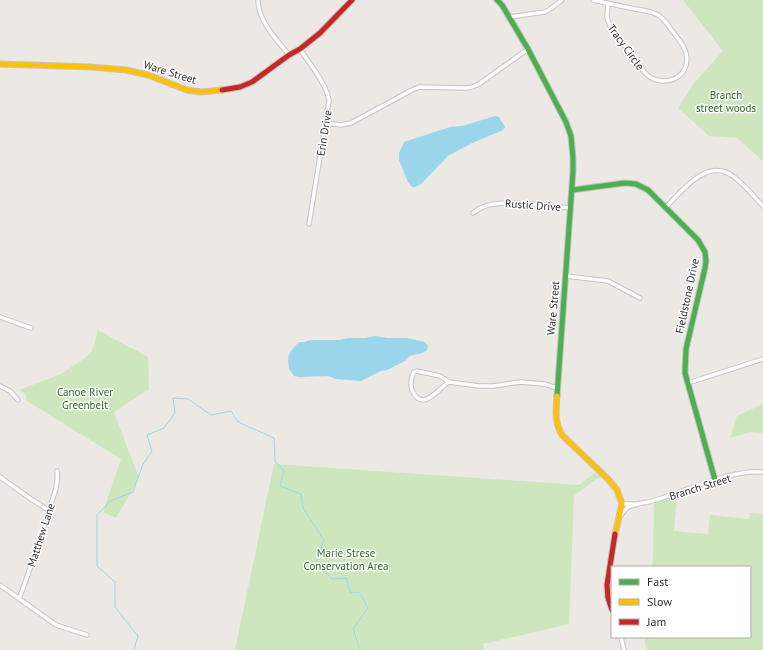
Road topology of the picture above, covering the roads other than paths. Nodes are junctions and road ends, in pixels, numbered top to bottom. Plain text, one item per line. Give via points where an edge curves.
1 (258, 0) edge
2 (352, 0) edge
3 (497, 0) edge
4 (562, 0) edge
5 (593, 0) edge
6 (608, 3) junction
7 (510, 17) junction
8 (300, 49) junction
9 (528, 49) junction
10 (289, 55) junction
11 (0, 64) edge
12 (326, 123) junction
13 (572, 190) junction
14 (763, 206) edge
15 (570, 208) junction
16 (665, 208) junction
17 (473, 213) dead end
18 (309, 224) dead end
19 (566, 276) junction
20 (640, 298) dead end
21 (0, 317) edge
22 (31, 328) dead end
23 (763, 359) edge
24 (449, 382) junction
25 (688, 384) junction
26 (0, 386) edge
27 (557, 388) junction
28 (18, 400) dead end
29 (57, 471) dead end
30 (763, 472) edge
31 (0, 477) edge
32 (715, 480) junction
33 (622, 504) junction
34 (637, 504) junction
35 (48, 510) junction
36 (620, 516) junction
37 (0, 586) edge
38 (19, 599) junction
39 (611, 607) edge
40 (87, 635) dead end
41 (621, 638) edge
42 (624, 650) edge

1 - 10 street via 258,9 263,20
2 - 8 street, Ware Street via 320,33
3 - 7 street, Ware Street
4 - 7 street via 545,12
5 - 6 street, Tracy Circle
6 - 6 street, Tracy Circle via 652,12 661,17 685,50 686,63 681,74 673,80 664,82 654,80 646,74 611,28 607,18
7 - 9 street, Ware Street
8 - 10 street, Ware Street
8 - 12 street, Erin Drive via 328,92
9 - 12 street via 472,87 419,87 351,123
9 - 13 street, Ware Street via 571,136
10 - 11 street, Ware Street via 252,82 240,87 201,92 187,90 148,75 126,70
12 - 18 street, Erin Drive
13 - 15 street, Ware Street
13 - 16 street, Fieldstone Drive via 620,182 637,184 648,190
14 - 16 street via 734,176 715,171 696,178
15 - 17 street, Rustic Drive via 496,204
15 - 19 street, Ware Street
16 - 25 street, Fieldstone Drive via 698,240 706,257 686,349 685,373
19 - 20 street via 608,281
19 - 27 street, Ware Street
21 - 22 street
23 - 25 street
24 - 24 street via 440,376 417,371 412,374 411,388 422,401 427,400
24 - 27 street via 494,386 520,382
25 - 32 street, Fieldstone Drive
26 - 28 street via 10,391
27 - 33 street, Ware Street via 558,428 562,435 608,479 617,490
29 - 35 street, Matthew Lane via 55,492
30 - 32 street, Branch Street via 748,472
31 - 35 street
32 - 34 street, Branch Street
33 - 34 street, Branch Street
33 - 36 street
34 - 36 street, Branch Street via 626,509
35 - 38 street, Matthew Lane
36 - 39 street via 607,585
37 - 38 street
38 - 40 street via 56,625
41 - 42 street

